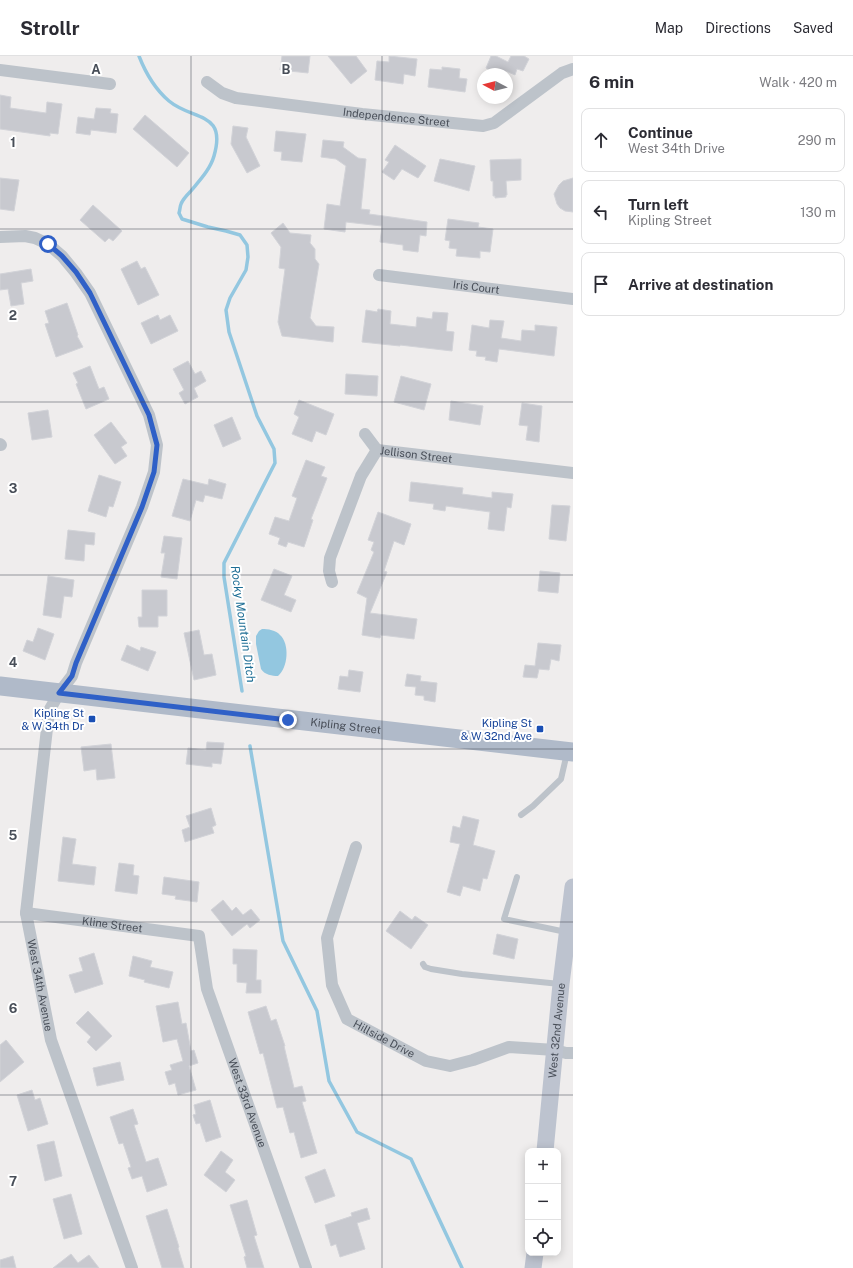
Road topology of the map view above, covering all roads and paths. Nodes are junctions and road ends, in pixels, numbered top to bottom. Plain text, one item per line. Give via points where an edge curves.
1 (573, 69) edge
2 (0, 70) edge
3 (207, 82) dead end
4 (110, 84) dead end
5 (0, 237) edge
6 (379, 275) dead end
7 (573, 299) edge
8 (365, 434) dead end
9 (377, 450) junction
10 (573, 473) edge
11 (332, 582) dead end
12 (0, 686) edge
13 (59, 693) junction
14 (570, 752) edge
15 (522, 815) dead end
16 (356, 847) dead end
17 (517, 877) dead end
18 (573, 887) edge
19 (26, 913) junction
20 (568, 933) junction
21 (199, 936) joint
22 (424, 964) dead end
23 (562, 984) junction
24 (555, 1050) junction
25 (573, 1053) edge
26 (545, 1148) edge
27 (535, 1256) edge
28 (132, 1268) edge
29 (306, 1268) edge
30 (533, 1268) edge

1 - 3 street, Independence Street via 562,73 494,123 483,126 236,98 222,94
2 - 4 street
5 - 13 street, West 34th Avenue via 35,238 48,244 76,272 90,293 149,415 157,445 154,472 142,507 72,676
6 - 7 street, Iris Court
8 - 9 street
9 - 10 street, Jellison Street
9 - 11 street, Jellison Street via 361,476 330,558 329,571
12 - 13 main road, Kipling Street
13 - 14 main road, Kipling Street
13 - 19 street, West 34th Avenue via 49,711
14 - 15 lane via 561,779
16 - 24 street, Hillside Drive via 327,938 332,985 347,1019 426,1061 450,1066 508,1047
17 - 20 lane via 504,919
18 - 20 street, West 32nd Avenue
19 - 21 street, Kline Street
19 - 28 street, West 34th Avenue via 51,1040
20 - 23 street, West 32nd Avenue
21 - 29 street, West 33rd Avenue via 206,989
22 - 23 lane via 430,969 462,974
23 - 24 street, West 32nd Avenue
24 - 25 street, Hillside Drive
24 - 26 street, West 32nd Avenue
27 - 30 street

